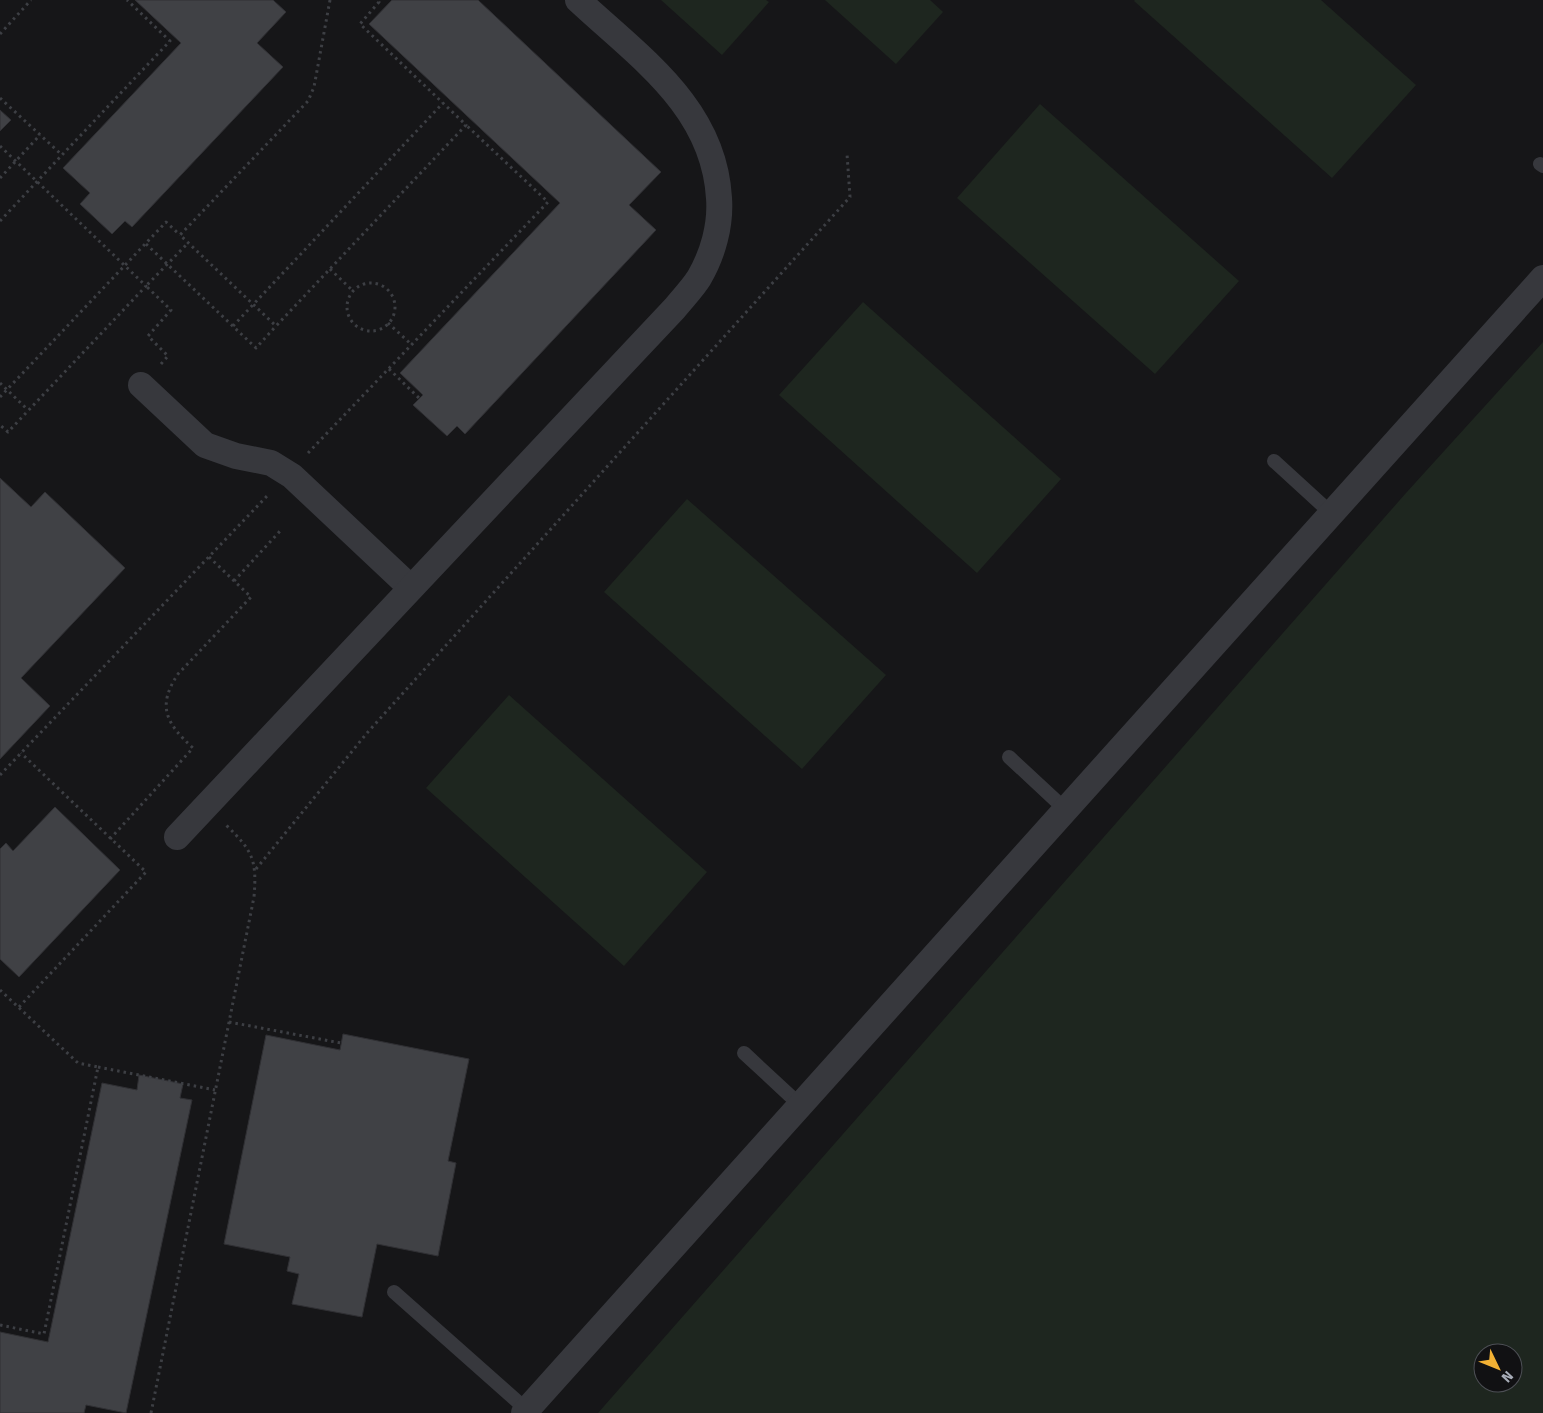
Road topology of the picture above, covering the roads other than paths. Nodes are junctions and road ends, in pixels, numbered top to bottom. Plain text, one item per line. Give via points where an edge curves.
1 (578, 0) edge
2 (1543, 278) edge
3 (142, 385) road end
4 (1274, 461) dead end
5 (1332, 514) junction
6 (410, 587) junction
7 (1009, 757) dead end
8 (1066, 810) junction
9 (177, 837) dead end
10 (744, 1053) dead end
11 (800, 1105) junction
12 (394, 1292) dead end
13 (526, 1412) edge

1 - 6 street via 670,86 693,115 709,144 718,175 720,212 713,247 698,278 675,308
2 - 5 street
3 - 6 street via 205,445 271,463 292,476
4 - 5 lane
5 - 8 street
6 - 9 street
7 - 8 lane
8 - 11 street
10 - 11 lane
11 - 13 street
12 - 13 lane

